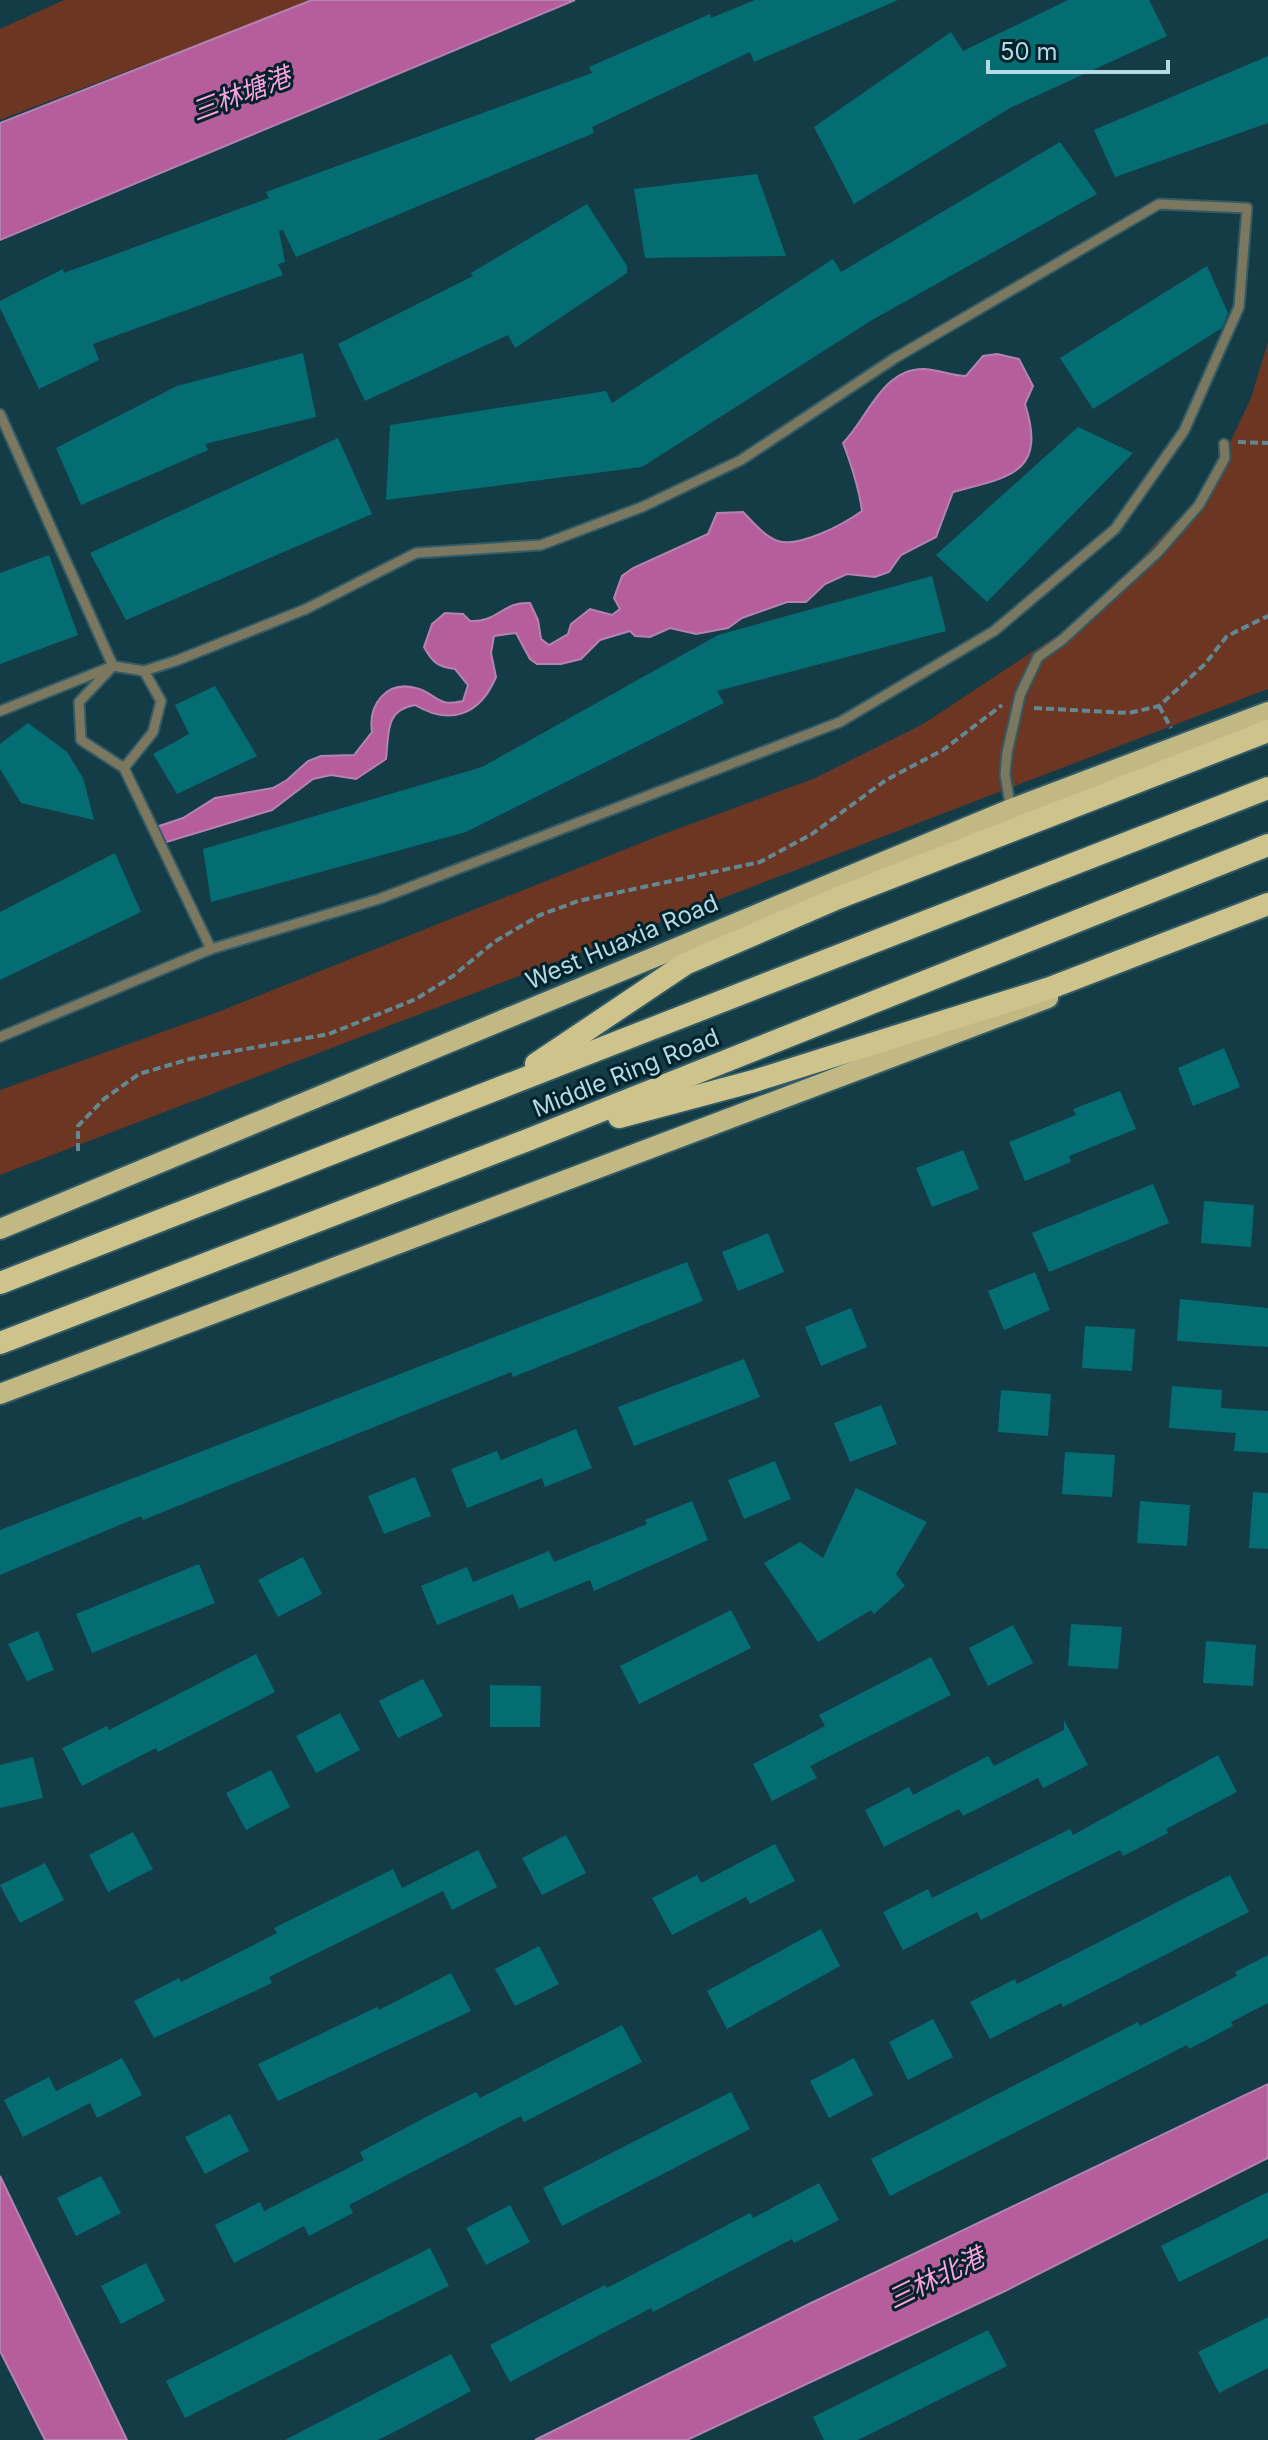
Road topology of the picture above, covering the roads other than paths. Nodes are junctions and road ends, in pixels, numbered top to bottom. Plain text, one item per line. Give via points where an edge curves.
1 (0, 414) edge
2 (1224, 444) road end
3 (113, 666) junction
4 (144, 671) junction
5 (0, 711) edge
6 (1268, 712) edge
7 (1268, 731) edge
8 (124, 768) junction
9 (1268, 788) edge
10 (1011, 809) junction
11 (1268, 845) edge
12 (1268, 904) edge
13 (1268, 912) edge
14 (211, 949) junction
15 (0, 1037) edge
16 (502, 1087) junction
17 (525, 1141) junction
18 (0, 1229) edge
19 (0, 1283) edge
20 (0, 1343) edge
21 (0, 1394) edge

1 - 3 lane
2 - 10 lane via 1225,458 1199,505 1157,553 1038,657 1018,706 1005,775
3 - 4 lane
3 - 5 lane
3 - 8 lane via 79,702 81,740
4 - 8 lane via 161,701 153,732
4 - 14 lane via 306,609 416,553 541,545 642,507 741,460 895,358 1159,204 1247,208 1239,307 1184,431 1115,529 994,631 840,722 379,899
6 - 10 main road, West Huaxia Road
7 - 16 highway via 838,898 685,964
8 - 14 lane
9 - 16 highway, Middle Ring Road
10 - 18 main road, West Huaxia Road
11 - 17 highway, Middle Ring Road
12 - 17 highway via 1050,988 754,1081
13 - 21 main road
14 - 15 lane
16 - 19 highway, Middle Ring Road
17 - 20 highway, Middle Ring Road

